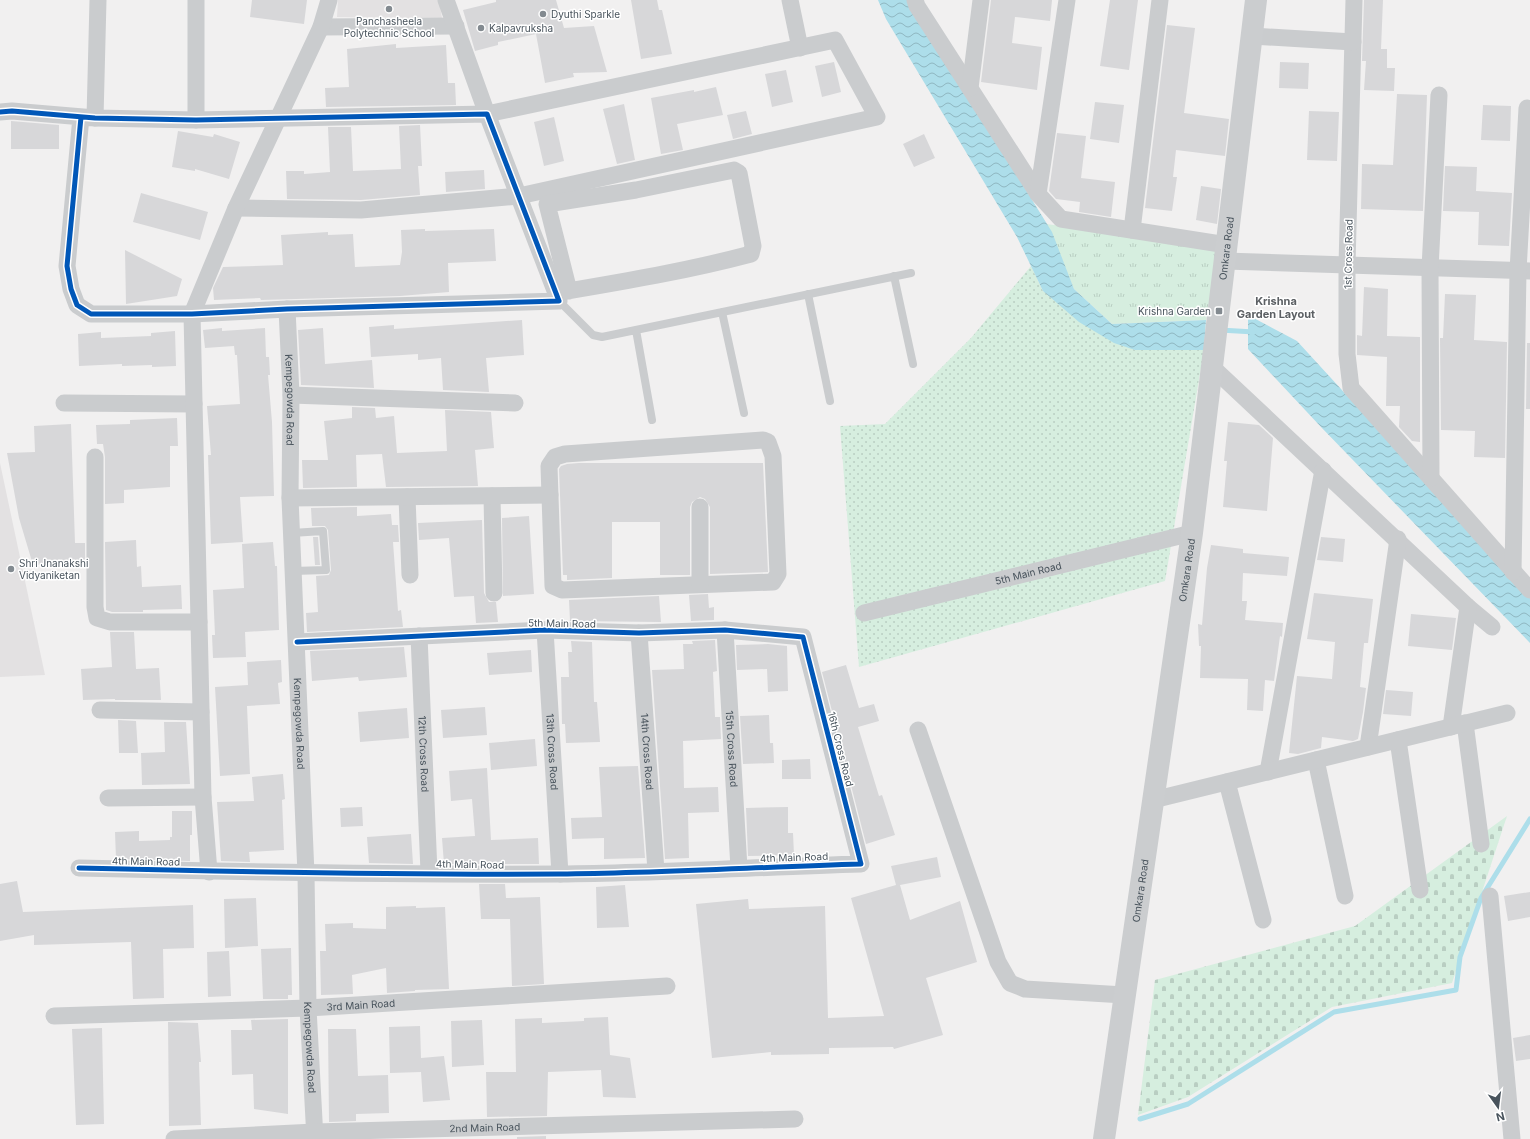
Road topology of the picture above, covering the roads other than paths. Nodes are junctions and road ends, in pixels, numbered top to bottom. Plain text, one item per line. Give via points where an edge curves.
1 (98, 0) edge
2 (196, 0) edge
3 (329, 0) edge
4 (446, 0) edge
5 (790, 0) edge
6 (915, 0) edge
7 (981, 0) edge
8 (1066, 0) edge
9 (1160, 0) edge
10 (1256, 0) edge
11 (1354, 0) edge
12 (456, 26) junction
13 (321, 27) junction
14 (1252, 36) junction
15 (1353, 42) junction
16 (800, 48) junction
17 (970, 88) junction
18 (1439, 95) dead end
19 (1527, 108) dead end
20 (0, 112) edge
21 (487, 114) junction
22 (88, 117) junction
23 (278, 119) junction
24 (196, 120) junction
25 (1038, 194) junction
26 (519, 196) junction
27 (236, 208) junction
28 (1132, 230) junction
29 (1226, 253) junction
30 (1347, 265) junction
31 (1430, 268) junction
32 (1524, 271) edge
33 (910, 273) dead end
34 (894, 276) junction
35 (808, 294) junction
36 (561, 295) junction
37 (287, 309) junction
38 (722, 312) junction
39 (192, 314) junction
40 (636, 330) junction
41 (1213, 360) junction
42 (913, 364) dead end
43 (291, 395) junction
44 (830, 401) dead end
45 (64, 403) dead end
46 (515, 403) dead end
47 (194, 404) junction
48 (744, 413) dead end
49 (652, 420) dead end
50 (95, 457) dead end
51 (1323, 470) junction
52 (1431, 478) junction
53 (550, 495) junction
54 (492, 496) junction
55 (407, 497) junction
56 (290, 498) junction
57 (700, 507) dead end
58 (292, 533) junction
59 (1192, 533) junction
60 (1398, 539) junction
61 (293, 571) junction
62 (1513, 572) junction
63 (410, 575) dead end
64 (700, 584) junction
65 (1530, 590) edge
66 (494, 593) dead end
67 (1468, 607) junction
68 (864, 613) dead end
69 (199, 622) junction
70 (1492, 627) dead end
71 (545, 630) junction
72 (725, 630) junction
73 (639, 633) junction
74 (419, 636) junction
75 (803, 637) joint
76 (297, 642) junction
77 (100, 710) dead end
78 (201, 712) junction
79 (1507, 713) dead end
80 (1458, 725) junction
81 (918, 730) dead end
82 (1398, 740) junction
83 (1368, 747) junction
84 (1316, 760) junction
85 (1268, 772) junction
86 (1227, 782) junction
87 (203, 797) junction
88 (108, 798) dead end
89 (1153, 800) junction
90 (1481, 844) dead end
91 (861, 864) joint
92 (79, 868) dead end
93 (739, 868) junction
94 (656, 871) junction
95 (209, 872) junction
96 (429, 872) junction
97 (306, 874) junction
98 (560, 874) junction
99 (1420, 890) dead end
100 (1345, 896) dead end
101 (1490, 896) dead end
102 (1263, 920) dead end
103 (667, 986) dead end
104 (1124, 995) junction
105 (308, 1008) junction
106 (54, 1016) dead end
107 (795, 1119) dead end
108 (315, 1135) edge
109 (174, 1139) edge
110 (1104, 1139) edge
111 (1512, 1139) edge

1 - 22 street
2 - 24 street
3 - 13 street
4 - 12 street
5 - 16 street
6 - 17 street via 916,6
7 - 17 street
8 - 25 street
9 - 28 street
10 - 14 street, Omkara Road
11 - 15 street, 1st Cross Road
12 - 13 street
12 - 21 street
13 - 23 street
14 - 15 street
14 - 29 street, Omkara Road
15 - 30 street, 1st Cross Road
16 - 21 street
16 - 26 street via 835,40 877,117
17 - 25 street
18 - 31 street
19 - 32 street
20 - 22 street
21 - 23 street
21 - 26 street
22 - 24 street
22 - 39 street via 67,266 77,305 91,314
23 - 24 street
23 - 27 street
25 - 28 street via 1061,219
26 - 27 street via 360,210
26 - 36 street
27 - 39 street
28 - 29 street
29 - 30 street
29 - 41 street, Omkara Road
30 - 31 street
30 - 52 street, 1st Cross Road via 1347,354 1351,388
31 - 32 street
31 - 52 street
32 - 62 street
33 - 34 lane
34 - 35 lane
34 - 42 lane
35 - 38 lane
35 - 44 lane
36 - 36 street via 751,254 754,246 740,173 734,170 636,190 547,204
36 - 37 street
36 - 40 lane via 594,335 602,337
37 - 39 street
37 - 43 street, Kempegowda Road
38 - 40 lane
38 - 48 lane
39 - 47 street
40 - 49 lane
41 - 51 street
41 - 59 street, Omkara Road
43 - 46 street
43 - 56 street, Kempegowda Road
45 - 47 street
47 - 69 street
50 - 69 street via 97,618 110,622
51 - 60 street
51 - 85 street
52 - 62 street, 1st Cross Road
53 - 54 street
53 - 64 street via 552,581 556,589
53 - 64 street via 548,466 555,457 565,454 763,440 768,442 773,456 777,579 773,582
54 - 55 street
54 - 66 street
55 - 56 street
55 - 63 street
56 - 58 street, Kempegowda Road
57 - 64 street
58 - 61 street, Kempegowda Road
58 - 61 lane via 323,531 326,570
59 - 68 street, 5th Main Road
59 - 89 street, Omkara Road
60 - 67 street
60 - 83 street
61 - 76 street, Kempegowda Road
62 - 65 street, 1st Cross Road
67 - 70 street
67 - 80 street
69 - 78 street
71 - 73 street, 5th Main Road
71 - 74 street, 5th Main Road
71 - 98 street, 13th Cross Road
72 - 73 street, 5th Main Road
72 - 75 street, 5th Main Road
72 - 93 street, 15th Cross Road
73 - 94 street, 14th Cross Road
74 - 76 street, 5th Main Road
74 - 96 street, 12th Cross Road
75 - 91 street, 16th Cross Road
76 - 97 street, Kempegowda Road
77 - 78 street
78 - 87 street
79 - 80 street
80 - 82 street
80 - 90 street
81 - 104 street via 998,962 1010,983 1025,989
82 - 83 street
82 - 99 street
83 - 84 street
84 - 85 street
84 - 100 street
85 - 86 street
86 - 89 street
86 - 102 street
87 - 88 street
87 - 95 street
89 - 104 street, Omkara Road
91 - 93 street, 4th Main Road
92 - 95 street, 4th Main Road
93 - 94 street, 4th Main Road
94 - 98 street, 4th Main Road
95 - 97 street, 4th Main Road
96 - 97 street, 4th Main Road
96 - 98 street, 4th Main Road
97 - 105 street, Kempegowda Road
101 - 111 street
103 - 105 street, 3rd Main Road
104 - 110 street, Omkara Road
105 - 106 street, 3rd Main Road
105 - 108 street, Kempegowda Road
107 - 108 street, 2nd Main Road
108 - 109 street, 2nd Main Road

